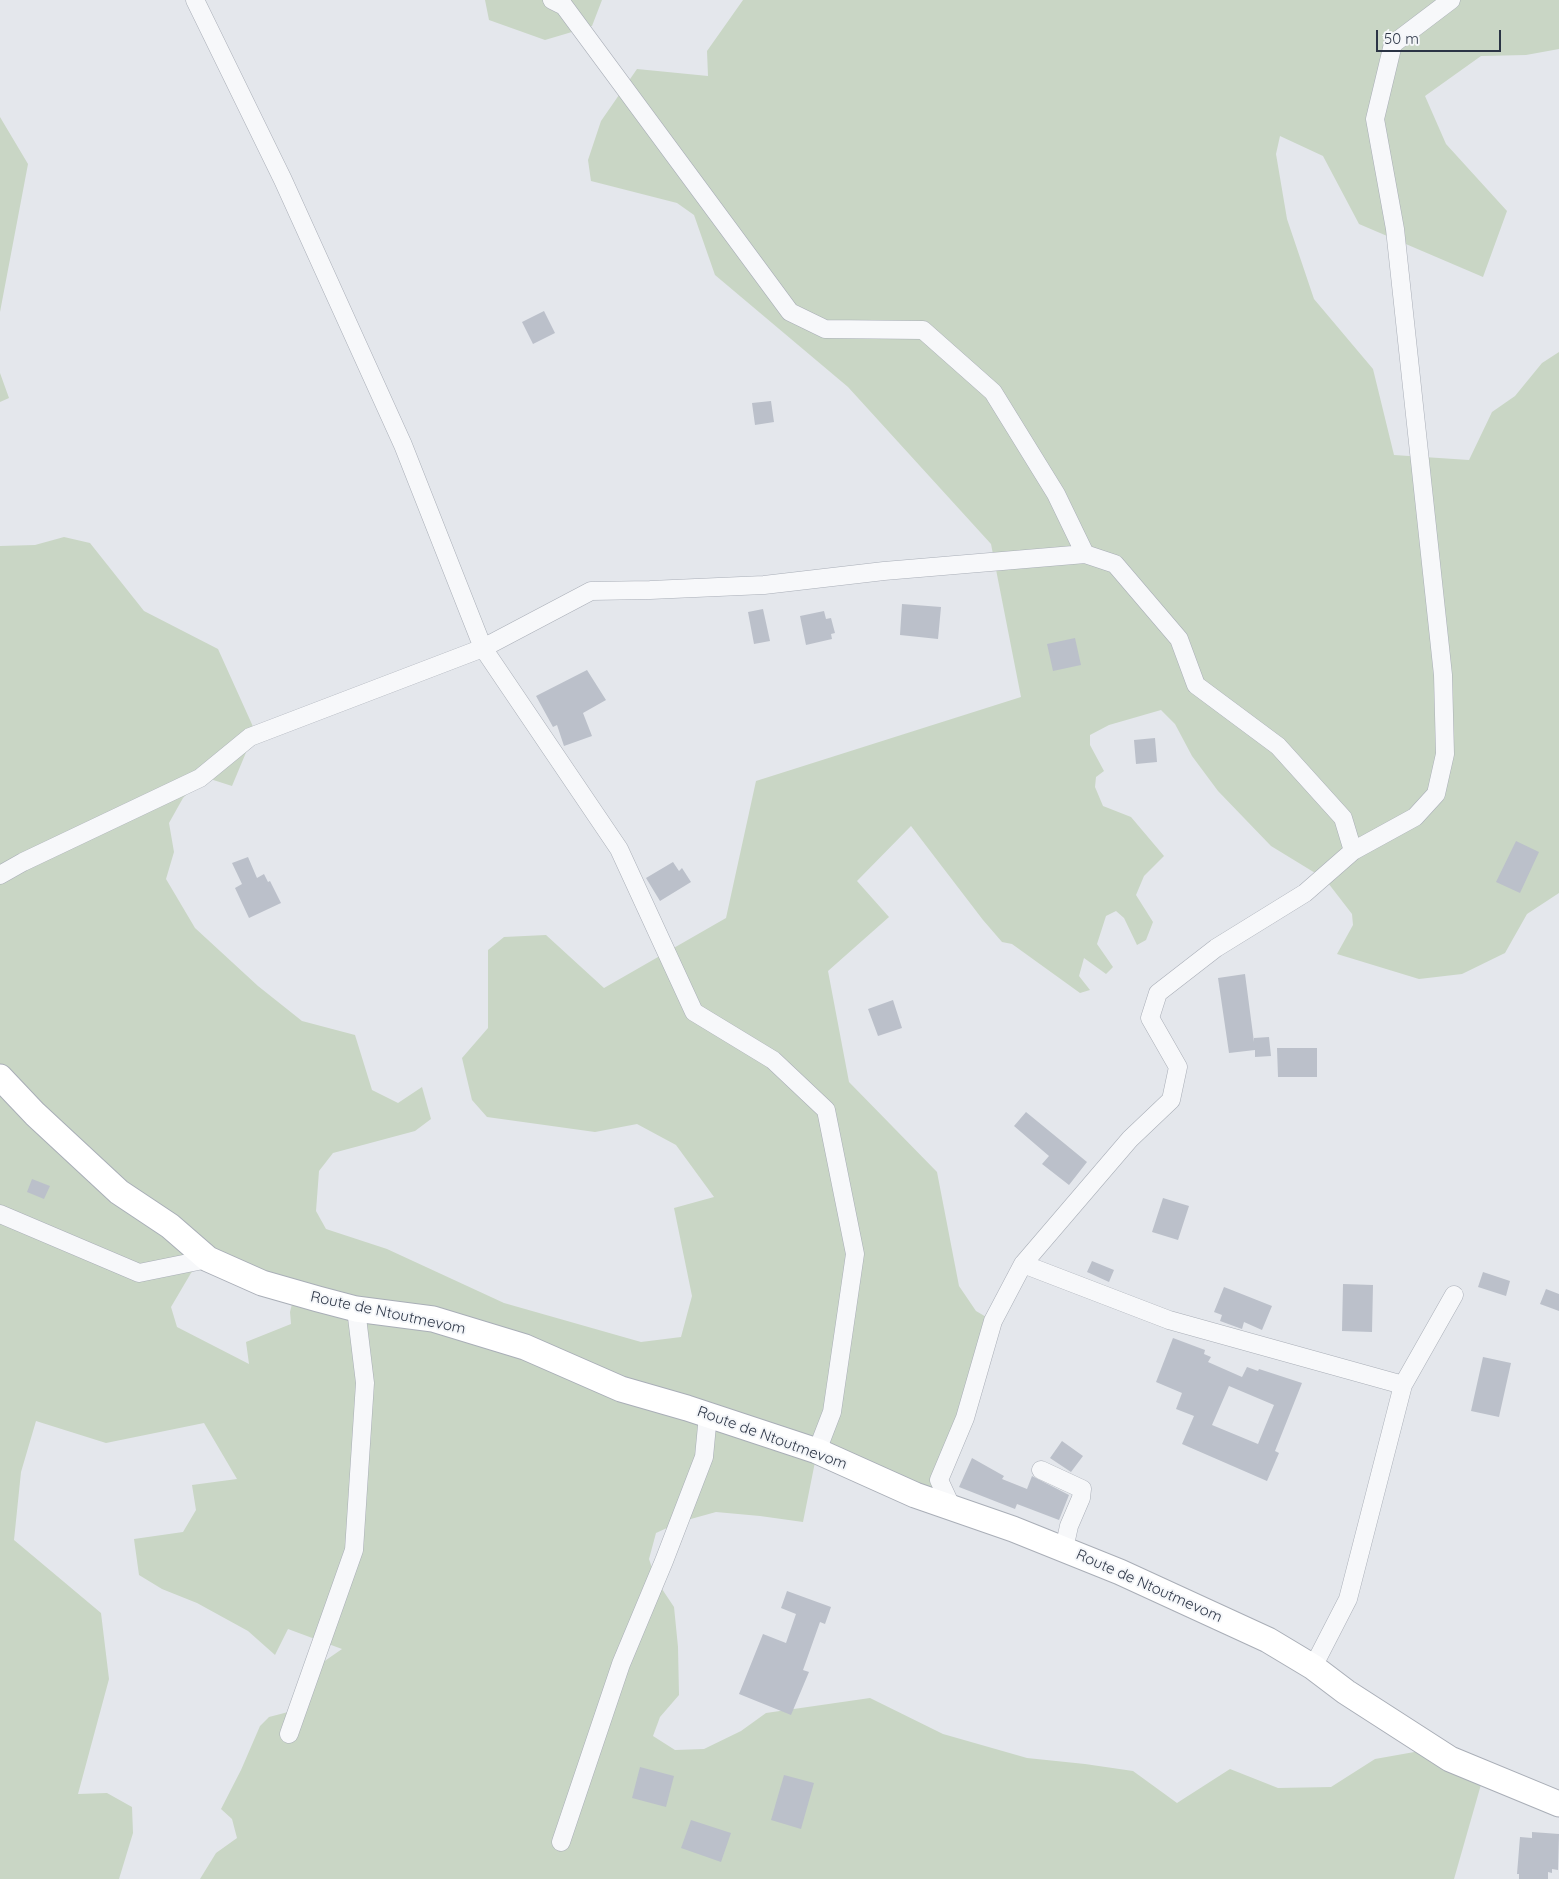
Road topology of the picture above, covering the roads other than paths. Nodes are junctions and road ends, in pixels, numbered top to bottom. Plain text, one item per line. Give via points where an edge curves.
1 (195, 0) edge
2 (552, 0) edge
3 (1451, 0) edge
4 (1085, 554) junction
5 (483, 648) junction
6 (1353, 851) junction
7 (0, 876) edge
8 (0, 1077) edge
9 (0, 1214) edge
10 (208, 1259) junction
11 (1023, 1264) junction
12 (1454, 1295) dead end
13 (356, 1308) junction
14 (1404, 1385) junction
15 (708, 1415) junction
16 (817, 1451) junction
17 (1041, 1470) dead end
18 (952, 1508) junction
19 (1064, 1549) junction
20 (1313, 1666) junction
21 (289, 1734) dead end
22 (1559, 1804) edge
23 (561, 1842) dead end

1 - 5 street via 283,180 403,445
2 - 4 street via 564,6 790,312 825,329 923,330 993,392 1056,494
3 - 6 street via 1393,44 1375,119 1395,229 1443,676 1445,754 1436,794 1415,817
4 - 5 street via 764,585 591,591
4 - 6 street via 1116,564 1179,639 1196,685 1278,746 1343,818
5 - 7 street via 250,737 200,778
5 - 16 street via 620,850 694,1012 773,1060 826,1110 855,1254 832,1412
6 - 11 street via 1305,893 1216,948 1158,993 1150,1018 1178,1067 1171,1100 1130,1139
8 - 10 street, Route de Ntoutmevom via 34,1114 119,1192 170,1226
9 - 10 street via 139,1273
10 - 13 street, Route de Ntoutmevom via 262,1283
11 - 14 street via 1169,1320
11 - 18 street via 993,1321 965,1418 939,1480
12 - 14 street
13 - 15 street, Route de Ntoutmevom via 433,1319 525,1347 621,1389
13 - 21 street via 365,1383 354,1550
14 - 20 street via 1348,1599
15 - 16 street, Route de Ntoutmevom
15 - 23 street via 704,1457 621,1664
16 - 18 street, Route de Ntoutmevom
17 - 19 street via 1082,1489
18 - 19 street, Route de Ntoutmevom
19 - 20 street, Route de Ntoutmevom via 1260,1636
20 - 22 street, Route de Ntoutmevom via 1346,1692 1450,1759

